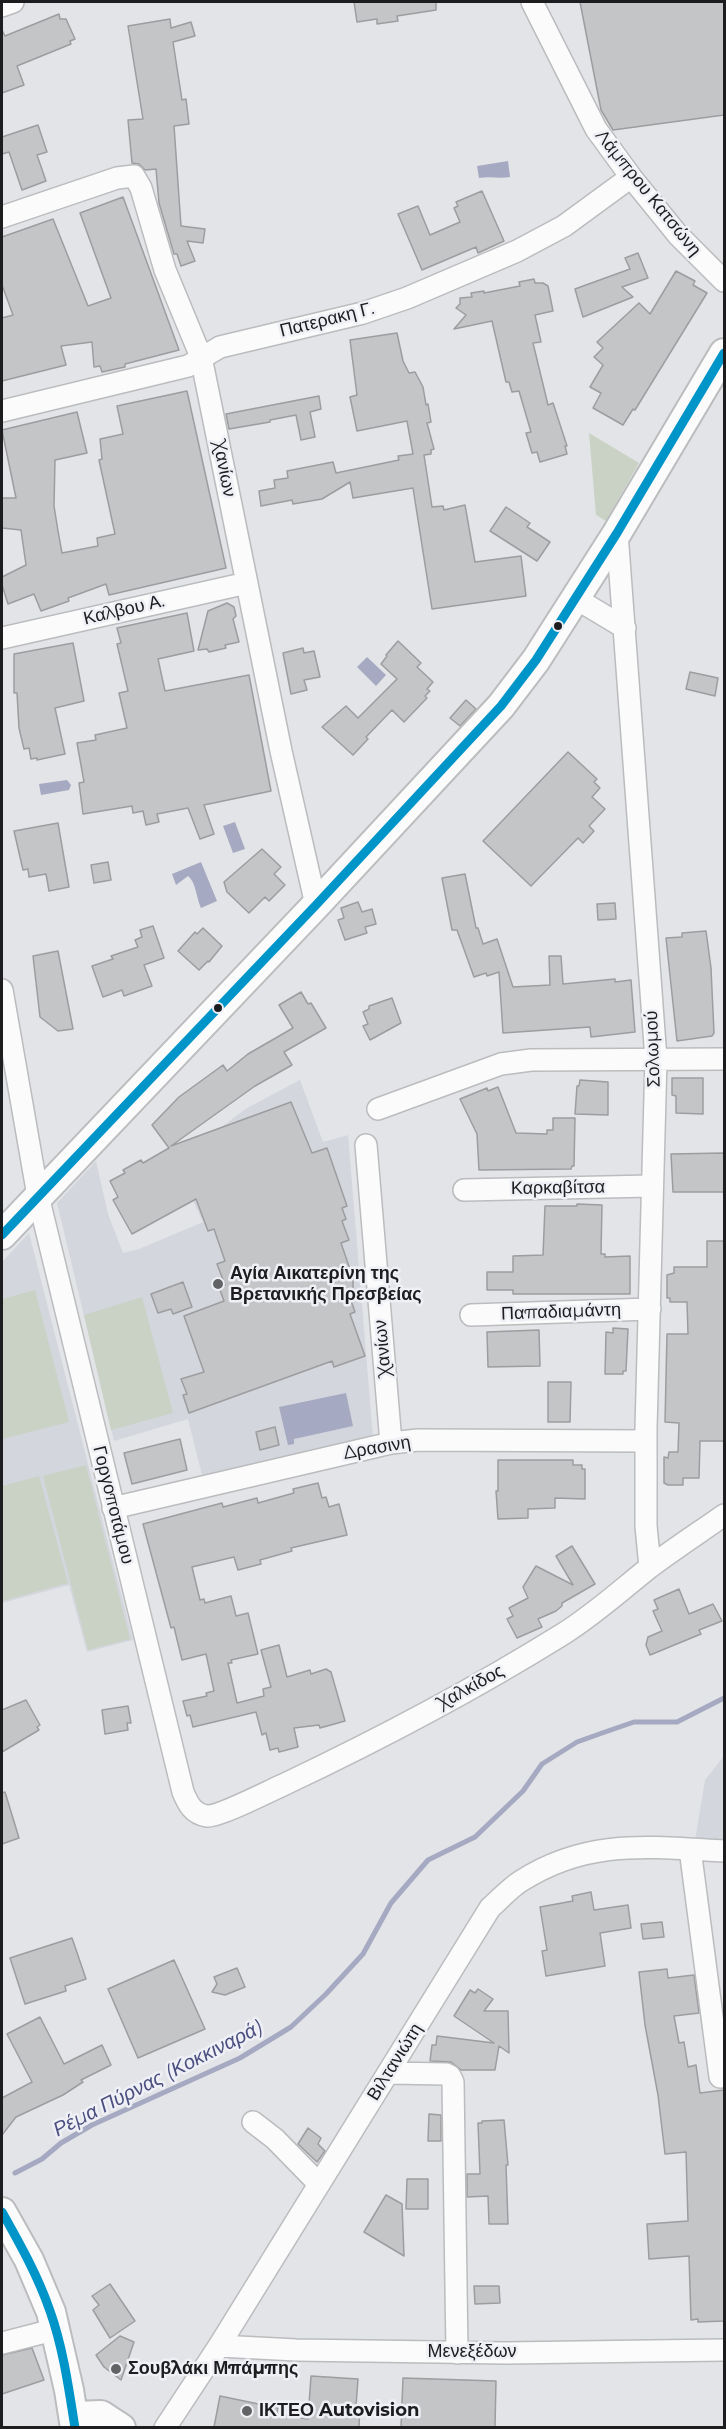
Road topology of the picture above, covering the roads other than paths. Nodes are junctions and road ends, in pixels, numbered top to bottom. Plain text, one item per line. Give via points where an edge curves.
1 (13, 2) edge
2 (532, 2) edge
3 (2, 6) edge
4 (630, 177) junction
5 (2, 217) edge
6 (724, 281) edge
7 (724, 353) edge
8 (201, 357) junction
9 (2, 411) edge
10 (617, 533) junction
11 (247, 583) junction
12 (575, 598) junction
13 (625, 628) junction
14 (2, 638) edge
15 (316, 905) junction
16 (2, 990) edge
17 (656, 1059) junction
18 (724, 1059) edge
19 (378, 1109) dead end
20 (366, 1145) dead end
21 (651, 1186) junction
22 (464, 1190) dead end
23 (38, 1196) junction
24 (2, 1235) edge
25 (650, 1309) junction
26 (471, 1315) dead end
27 (646, 1441) junction
28 (391, 1443) junction
29 (113, 1509) junction
30 (724, 1515) edge
31 (650, 1567) junction
32 (195, 1812) joint
33 (690, 1849) junction
34 (724, 1851) edge
35 (389, 2073) junction
36 (720, 2077) dead end
37 (253, 2122) dead end
38 (318, 2183) junction
39 (2, 2212) edge
40 (57, 2329) junction
41 (2, 2343) edge
42 (219, 2346) junction
43 (724, 2350) edge
44 (457, 2353) junction
45 (74, 2422) edge
46 (121, 2427) edge
47 (165, 2427) edge

1 - 3 street
2 - 4 street, Λάμπρου Κατσώνη via 585,112
4 - 6 street, Λάμπρου Κατσώνη via 678,236
4 - 8 street, Πατερακη Γ. via 564,226 458,277 363,313 220,347
5 - 8 street, Χανίων via 117,178 134,176 165,270
7 - 10 main road
8 - 9 street, Πατερακη Γ. via 188,366
8 - 11 street, Χανίων
10 - 12 main road
10 - 13 street, Σολωμού
11 - 14 street, Καλβου Α.
11 - 15 street, Χανίων
12 - 13 street
12 - 15 main road via 501,706
13 - 17 street, Σολωμού
15 - 23 main road
16 - 23 street, Γοργοποτάμου
17 - 18 street
17 - 19 street via 531,1060 501,1064
17 - 21 street, Σολωμού
20 - 28 street, Χανίων
21 - 22 street, Καρκαβίτσα
21 - 25 street, Σολωμού
23 - 24 main road
23 - 29 street, Γοργοποτάμου
25 - 26 street, Παπαδιαμάντη
25 - 27 street, Σολωμού
27 - 28 street, Δρασινη
27 - 31 street, Σολωμού
28 - 29 street, Δρασινη
29 - 32 street, Γοργοποτάμου via 183,1792
30 - 31 street, Χαλκίδος
31 - 32 street, Χαλκίδος via 564,1634 353,1752 209,1816
33 - 34 street, Βιλτανιώτη
33 - 35 street, Βιλτανιώτη via 611,1848 564,1860 519,1882 490,1908
33 - 36 street
35 - 38 street, Βιλτανιώτη
35 - 44 street via 446,2074 453,2082
37 - 38 street
38 - 42 street, Βιλτανιώτη
39 - 40 main road via 42,2286
40 - 41 street
40 - 45 main road
42 - 44 street, Μενεξέδων
42 - 47 street, Βιλτανιώτη
43 - 44 street, Μενεξέδων
45 - 46 main road via 101,2415

